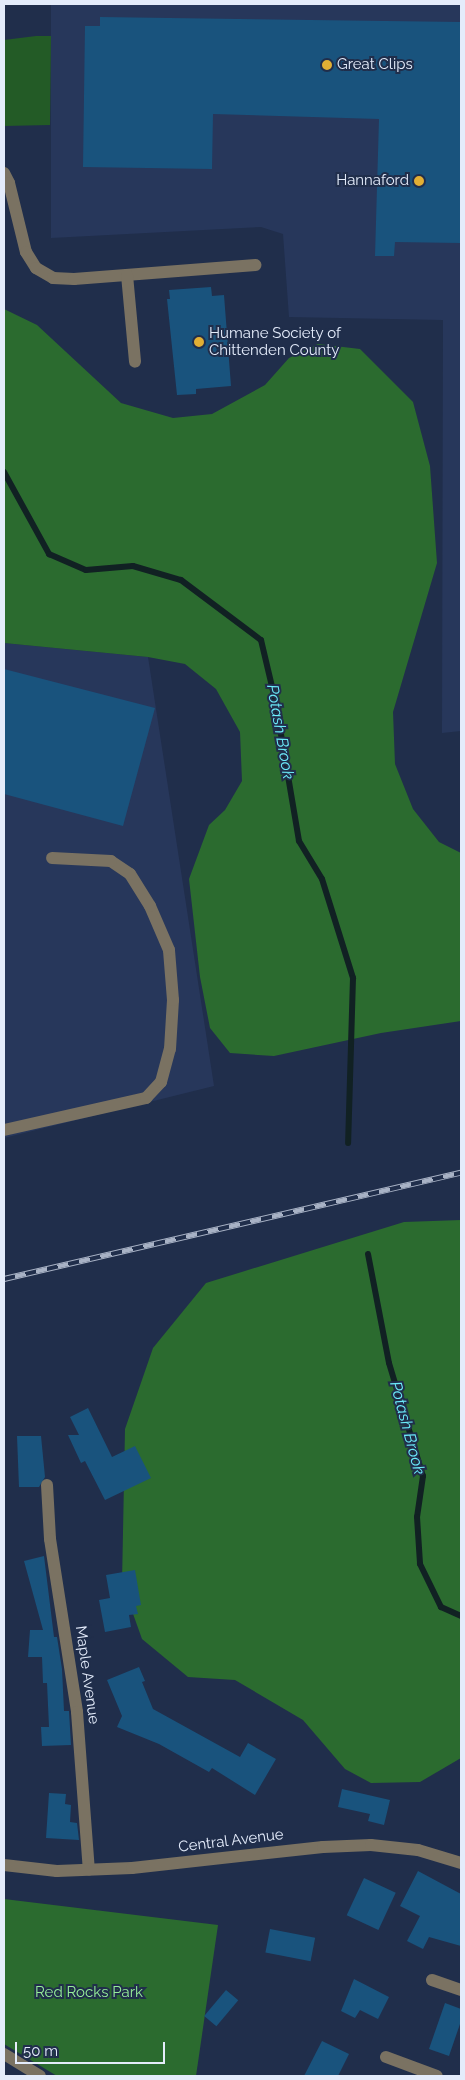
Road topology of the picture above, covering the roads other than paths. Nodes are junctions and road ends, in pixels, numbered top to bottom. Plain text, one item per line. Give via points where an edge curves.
1 (4, 174) edge
2 (255, 265) dead end
3 (127, 275) junction
4 (135, 362) dead end
5 (52, 858) dead end
6 (4, 1130) edge
7 (47, 1485) dead end
8 (461, 1862) edge
9 (4, 1865) edge
10 (89, 1870) junction
11 (432, 1980) dead end
12 (461, 1990) edge
13 (4, 2054) edge
14 (386, 2057) dead end
15 (40, 2076) edge
16 (437, 2076) edge

1 - 3 street via 26,252 36,268 53,278
2 - 3 street
3 - 4 street
5 - 6 street via 111,861 130,874 150,906 169,950 173,1000 170,1048 161,1082 146,1098
7 - 10 street, Maple Avenue via 50,1539 77,1712
8 - 10 street, Central Avenue via 418,1850 371,1845
9 - 10 street, Central Avenue
11 - 12 street
13 - 15 street
14 - 16 street

